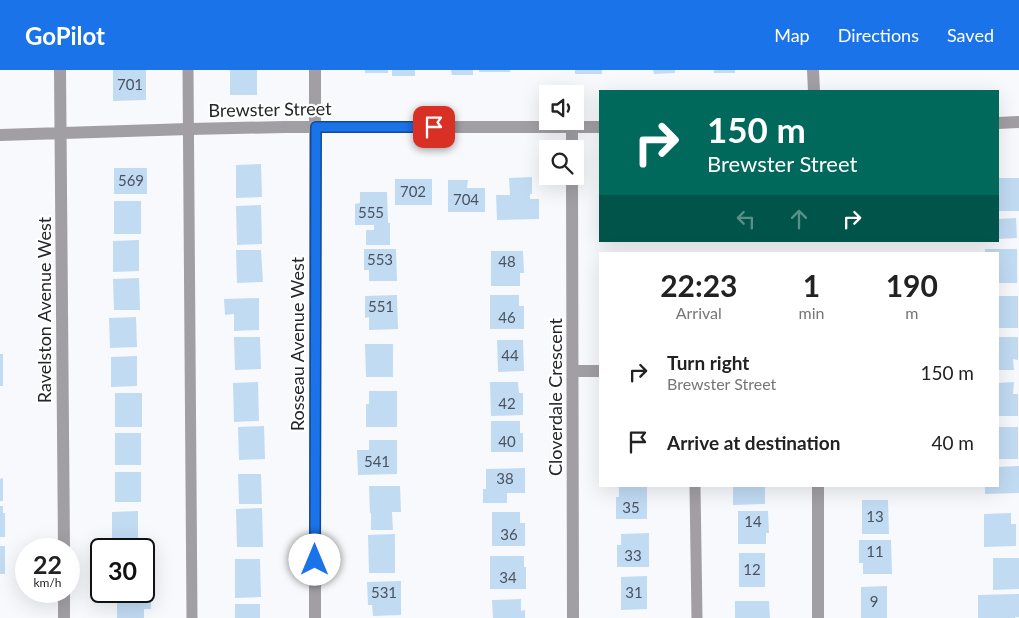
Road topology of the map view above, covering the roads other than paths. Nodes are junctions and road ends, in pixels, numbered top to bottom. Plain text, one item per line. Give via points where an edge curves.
1 (60, 70) edge
2 (188, 70) edge
3 (315, 70) edge
4 (814, 70) edge
5 (814, 90) edge
6 (1019, 122) edge
7 (999, 123) edge
8 (599, 126) edge
9 (316, 127) junction
10 (539, 127) edge
11 (584, 127) edge
12 (189, 129) junction
13 (61, 133) junction
14 (0, 135) edge
15 (572, 185) edge
16 (573, 371) junction
17 (599, 371) edge
18 (696, 487) edge
19 (818, 487) edge
20 (64, 538) edge
21 (64, 603) edge
22 (64, 618) edge
23 (192, 618) edge
24 (315, 618) edge
25 (573, 618) edge
26 (697, 618) edge
27 (818, 618) edge

1 - 13 street, Ravelston Avenue West
2 - 12 lane
3 - 9 street, Rosseau Avenue West
4 - 5 street
6 - 7 street
8 - 11 street, Brewster Street
9 - 10 street, Brewster Street
9 - 12 street, Brewster Street
9 - 24 street, Rosseau Avenue West
12 - 13 street, Brewster Street
12 - 23 lane
13 - 14 street, Brewster Street
13 - 20 street, Ravelston Avenue West
15 - 16 street, Cloverdale Crescent
16 - 17 street
16 - 25 street, Cloverdale Crescent
18 - 26 lane
19 - 27 street
21 - 22 street

